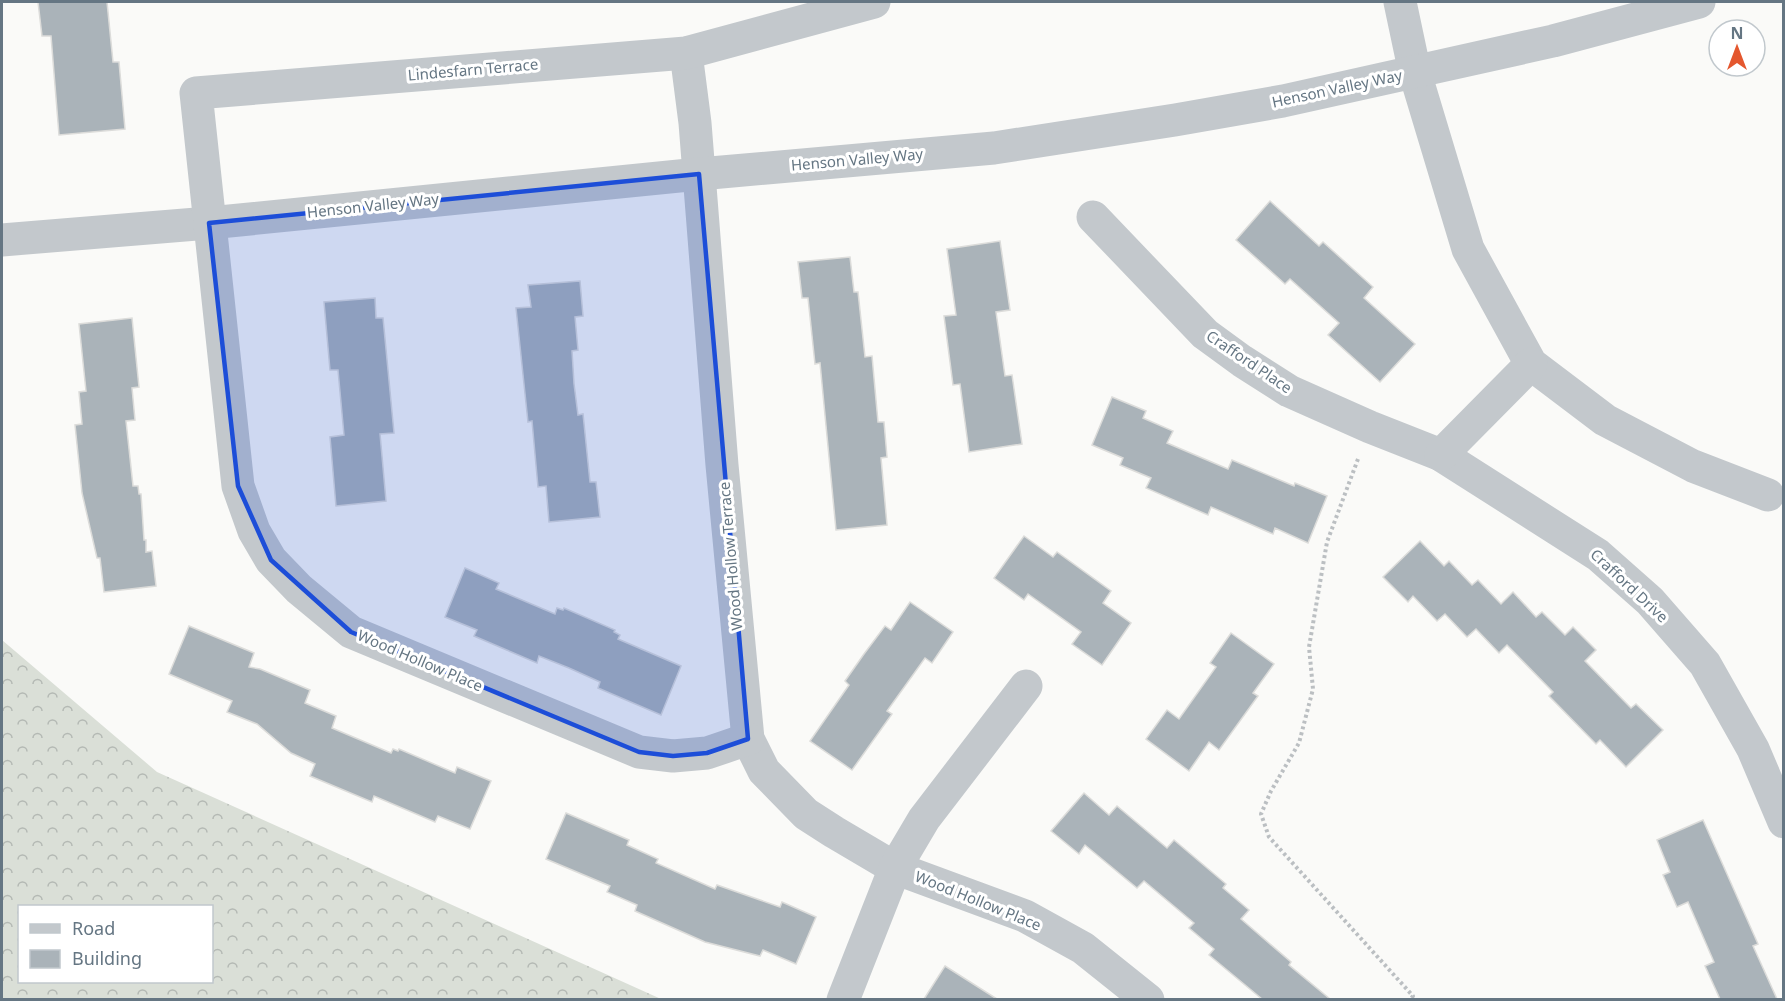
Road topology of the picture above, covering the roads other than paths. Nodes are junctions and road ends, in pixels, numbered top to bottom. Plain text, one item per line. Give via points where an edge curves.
1 (874, 2) edge
2 (1400, 2) edge
3 (1699, 2) edge
4 (686, 53) junction
5 (1415, 73) junction
6 (699, 174) junction
7 (1093, 216) dead end
8 (209, 223) junction
9 (2, 240) edge
10 (1531, 364) junction
11 (1441, 455) junction
12 (1768, 495) dead end
13 (1026, 686) dead end
14 (748, 739) junction
15 (1784, 822) edge
16 (895, 868) junction
17 (843, 999) edge
18 (1148, 999) edge

1 - 4 street, Lindesfarn Terrace
2 - 5 street
3 - 5 street, Henson Valley Way
4 - 6 street, Wood Hollow Terrace
4 - 8 street, Lindesfarn Terrace via 196,93
5 - 6 street, Henson Valley Way via 1175,120 994,147
5 - 10 street via 1468,249
6 - 8 street, Henson Valley Way
6 - 14 street, Wood Hollow Terrace
7 - 11 street, Crafford Place via 1205,334 1242,361 1289,391
8 - 9 street, Henson Valley Way
8 - 14 street, Wood Hollow Place via 238,486 254,531 271,560 299,589 351,632 639,752 673,756 706,753
10 - 11 street
10 - 12 street via 1605,420 1693,466
11 - 15 street, Crafford Drive via 1598,555 1650,601 1705,664 1753,749
13 - 16 street via 924,819
14 - 16 street, Wood Hollow Terrace via 764,771 807,814
16 - 17 street
16 - 18 street, Wood Hollow Place via 1025,916 1083,948

